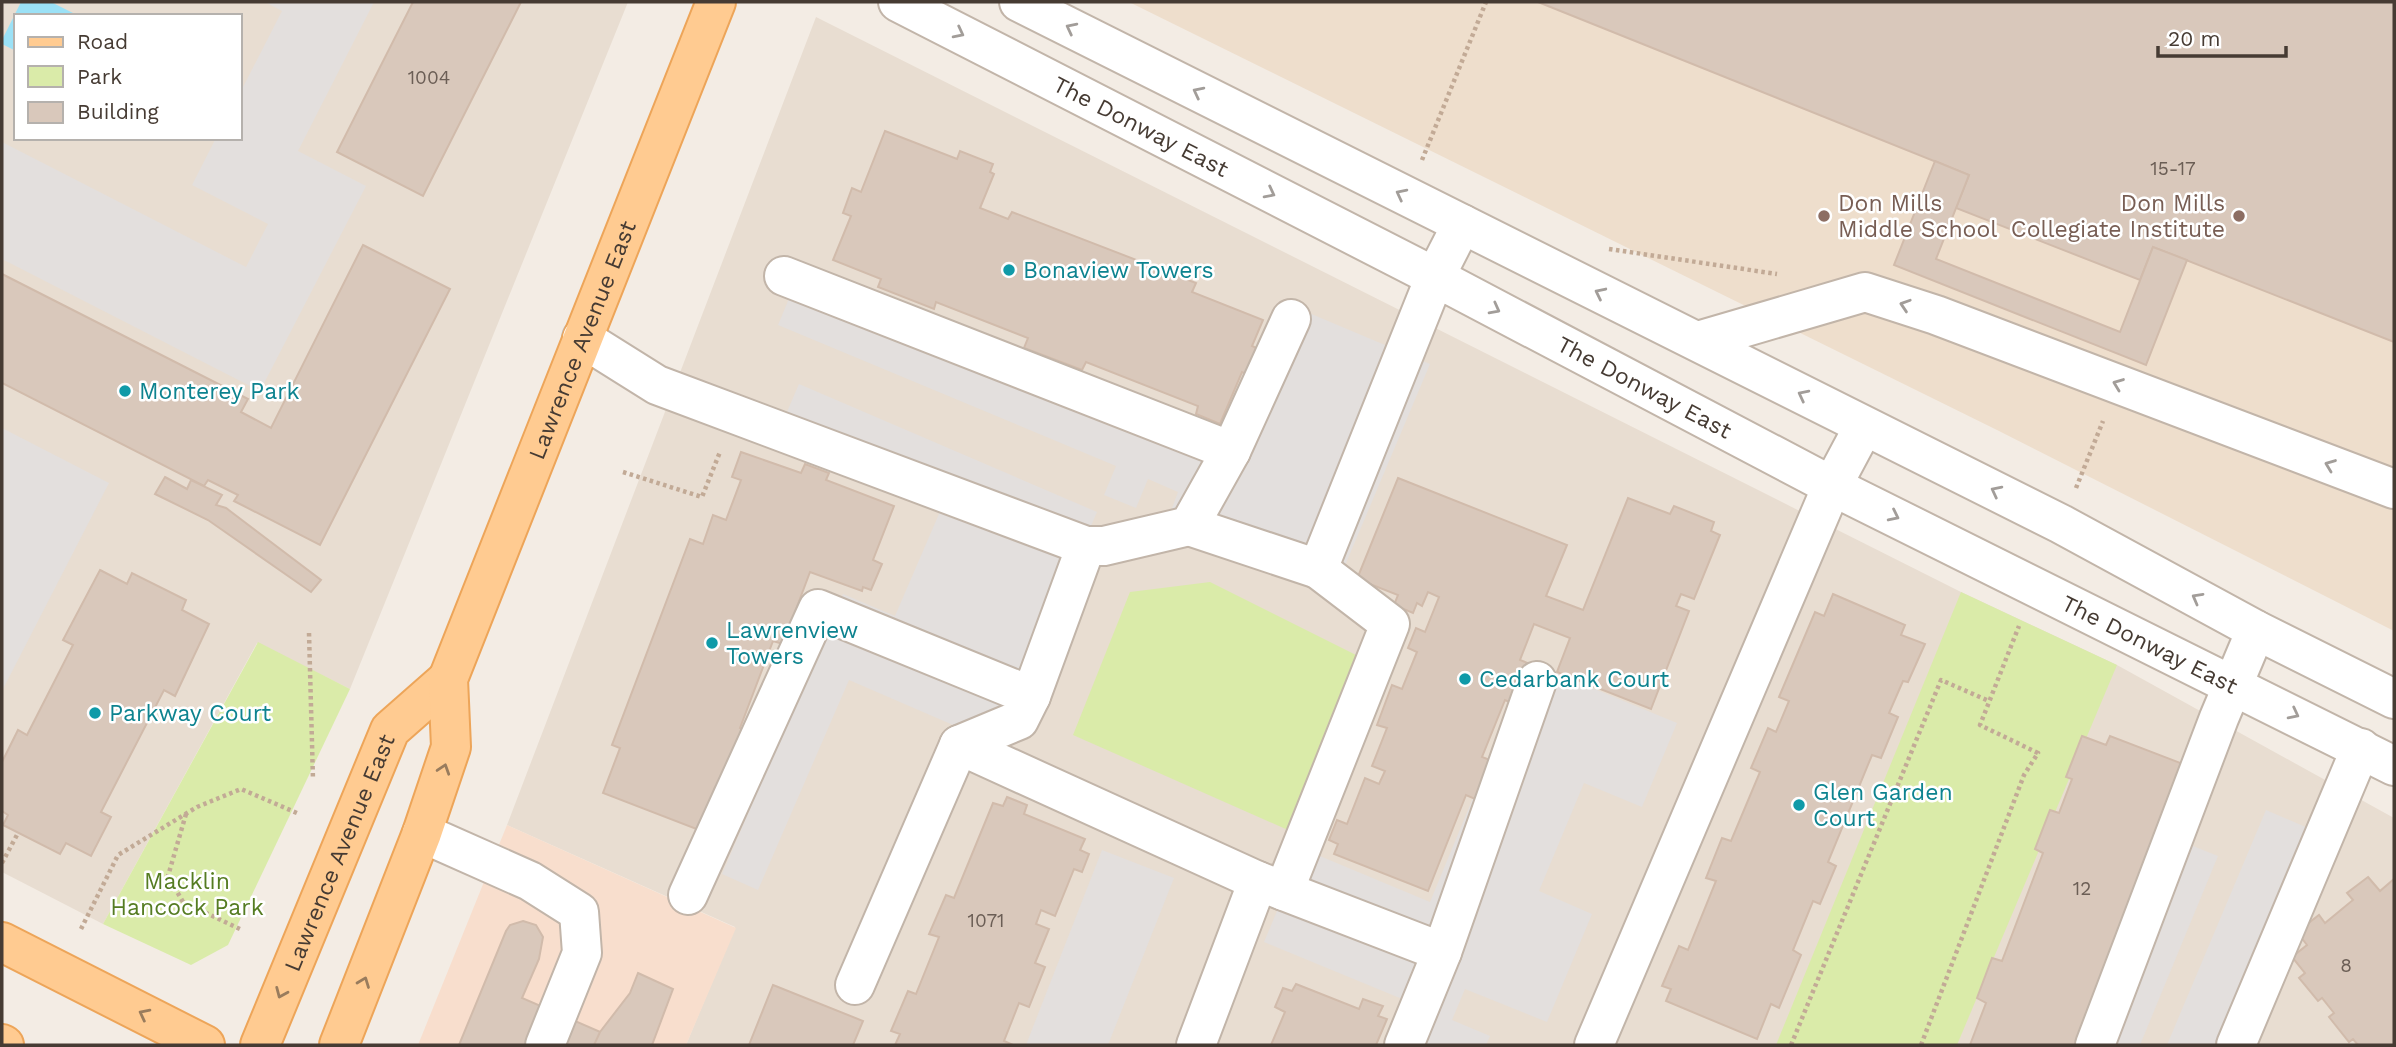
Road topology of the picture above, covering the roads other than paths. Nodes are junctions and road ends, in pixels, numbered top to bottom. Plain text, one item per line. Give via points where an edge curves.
1 (716, 2) edge
2 (898, 2) edge
3 (1019, 2) edge
4 (1462, 224) junction
5 (784, 276) dead end
6 (1435, 277) junction
7 (1291, 319) dead end
8 (582, 338) junction
9 (1698, 341) junction
10 (1864, 426) junction
11 (1231, 451) junction
12 (1832, 486) junction
13 (2394, 489) edge
14 (1189, 526) junction
15 (1086, 546) junction
16 (1318, 569) junction
17 (2256, 631) junction
18 (448, 679) junction
19 (1537, 681) dead end
20 (2233, 684) junction
21 (1031, 696) junction
22 (2394, 699) edge
23 (959, 745) junction
24 (2361, 748) junction
25 (2394, 766) edge
26 (422, 833) junction
27 (1271, 886) junction
28 (688, 895) dead end
29 (2, 942) edge
30 (1442, 953) junction
31 (855, 985) dead end
32 (205, 1045) edge
33 (260, 1045) edge
34 (339, 1045) edge
35 (545, 1045) edge
36 (1196, 1045) edge
37 (1404, 1045) edge
38 (1594, 1045) edge
39 (2095, 1045) edge
40 (2236, 1045) edge

1 - 8 main road, Lawrence Avenue East
2 -> 6 street, The Donway East
4 -> 3 street
4 - 6 street
9 -> 4 street
5 - 11 street
6 -> 12 street, The Donway East
6 - 16 street
7 - 11 street
8 - 15 street via 657,385
8 - 18 main road, Lawrence Avenue East
10 -> 9 street
13 -> 9 street via 1865,292
10 - 12 street
17 -> 10 street via 2061,524
11 - 14 street
12 -> 20 street, The Donway East
12 - 38 street
14 - 15 street
14 - 16 street
15 - 21 street
16 - 27 street via 1390,624
17 - 20 street
17 - 22 street
26 -> 18 main road, Lawrence Avenue East via 451,747
18 -> 33 main road, Lawrence Avenue East via 390,730
19 - 30 street
20 -> 24 street, The Donway East
20 - 39 street
21 - 23 street via 1019,720
21 - 28 street via 818,609
23 - 27 street
23 - 31 street
24 - 25 street, The Donway East
24 - 40 street
34 -> 26 main road, Lawrence Avenue East
26 - 35 street via 530,881 579,912 582,953
27 - 30 street
27 - 36 street
32 -> 29 main road
30 - 37 street

